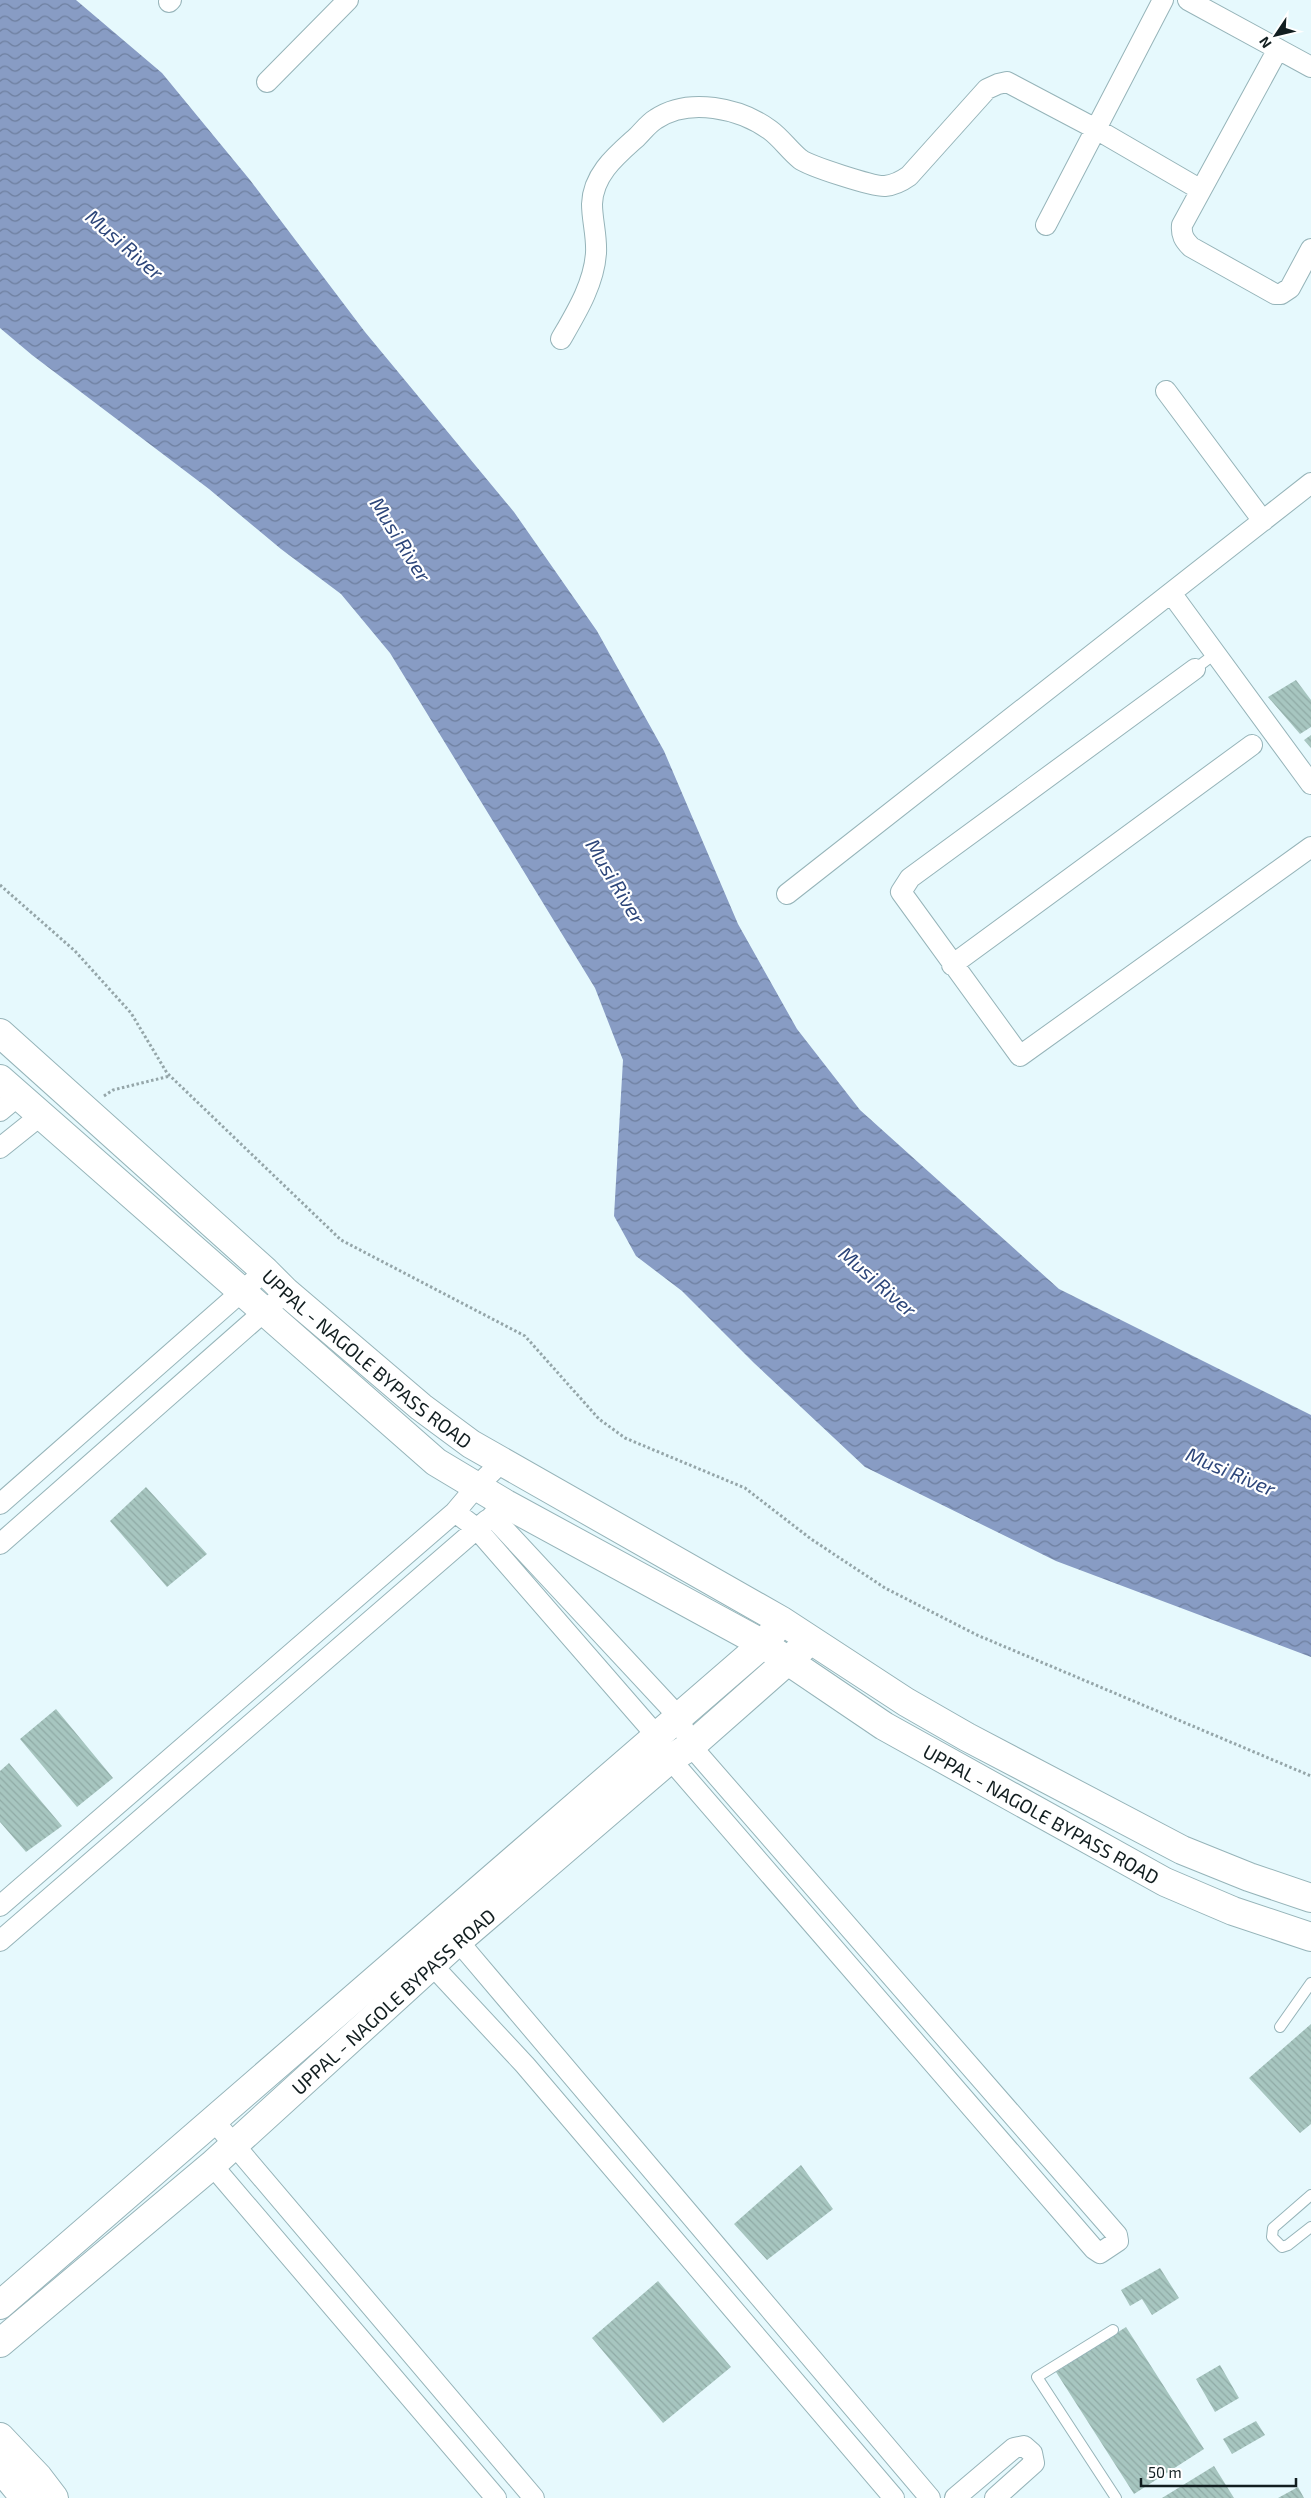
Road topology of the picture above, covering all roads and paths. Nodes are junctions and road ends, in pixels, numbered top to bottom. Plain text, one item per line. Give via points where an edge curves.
1 (348, 0) edge
2 (1163, 0) edge
3 (1188, 0) edge
4 (1278, 49) junction
5 (1311, 67) edge
6 (267, 82) dead end
7 (1096, 129) junction
8 (1201, 190) junction
9 (1046, 225) dead end
10 (1311, 249) edge
11 (561, 339) dead end
12 (1166, 391) dead end
13 (1311, 484) edge
14 (1263, 521) junction
15 (1171, 593) junction
16 (1216, 653) junction
17 (1195, 669) joint
18 (1262, 738) junction
19 (1311, 784) edge
20 (1311, 847) edge
21 (0, 885) edge
22 (787, 894) dead end
23 (952, 965) junction
24 (0, 1033) edge
25 (170, 1076) junction
26 (6, 1096) edge
27 (84, 1109) junction
28 (40, 1116) junction
29 (0, 1148) edge
30 (265, 1271) junction
31 (286, 1292) junction
32 (242, 1294) junction
33 (264, 1313) junction
34 (502, 1462) junction
35 (476, 1487) junction
36 (0, 1504) edge
37 (455, 1512) junction
38 (491, 1516) junction
39 (436, 1528) junction
40 (0, 1544) edge
41 (423, 1574) junction
42 (782, 1621) junction
43 (812, 1640) junction
44 (763, 1644) junction
45 (788, 1660) junction
46 (678, 1716) junction
47 (656, 1735) junction
48 (680, 1753) junction
49 (1311, 1776) edge
50 (1311, 1898) edge
51 (0, 1906) edge
52 (1311, 1937) edge
53 (0, 1941) edge
54 (458, 1941) junction
55 (432, 1965) junction
56 (1311, 1984) edge
57 (1280, 2027) dead end
58 (214, 2121) junction
59 (234, 2145) junction
60 (212, 2165) junction
61 (1311, 2195) edge
62 (1311, 2226) edge
63 (0, 2305) edge
64 (1113, 2330) dead end
65 (0, 2344) edge
66 (0, 2437) edge
67 (0, 2468) edge
68 (25, 2498) edge
69 (54, 2498) edge
70 (496, 2498) edge
71 (534, 2498) edge
72 (894, 2498) edge
73 (930, 2498) edge
74 (955, 2498) edge
75 (995, 2498) edge
76 (1116, 2498) edge

1 - 6 street
2 - 7 street
3 - 4 street
4 - 5 street
4 - 8 street
7 - 8 street
7 - 9 street
7 - 11 street via 1007,82 998,84 988,90 910,176 884,187 813,167 754,119 702,107 680,108 656,118 610,162 598,179 592,202 596,253 592,276 583,301
8 - 10 street via 1182,225 1184,240 1275,294 1290,288
12 - 14 street
13 - 14 street
14 - 15 street
15 - 16 street
15 - 22 street
16 - 17 lane
16 - 18 street
17 - 23 street via 910,878 900,892
18 - 19 street
18 - 23 street
20 - 23 street via 1020,1056
21 - 25 path via 75,951 131,1013
24 - 27 street, UPPAL - NAGOLE BYPASS ROAD
25 - 27 path via 113,1090
25 - 49 path via 341,1240 525,1336 599,1419 625,1438 745,1488 811,1539 885,1588 977,1634
26 - 28 street, UPPAL - NAGOLE BYPASS ROAD
27 - 30 street, UPPAL - NAGOLE BYPASS ROAD
28 - 29 street
28 - 32 street, UPPAL - NAGOLE BYPASS ROAD
30 - 31 street, UPPAL - NAGOLE BYPASS ROAD
30 - 32 street
31 - 33 street
31 - 34 street, UPPAL - NAGOLE BYPASS ROAD via 421,1407 471,1444
32 - 33 street, UPPAL - NAGOLE BYPASS ROAD
32 - 36 street
33 - 35 street, UPPAL - NAGOLE BYPASS ROAD via 436,1462
33 - 40 street
34 - 35 street
34 - 42 street, UPPAL - NAGOLE BYPASS ROAD
35 - 37 street
35 - 38 street, UPPAL - NAGOLE BYPASS ROAD
37 - 38 street
37 - 39 street
38 - 41 street
38 - 44 street, UPPAL - NAGOLE BYPASS ROAD
38 - 46 street
38 - 47 street
39 - 41 street
39 - 51 street
41 - 53 street
42 - 43 street, UPPAL - NAGOLE BYPASS ROAD
42 - 44 street, UPPAL - NAGOLE BYPASS ROAD
43 - 45 street, UPPAL - NAGOLE BYPASS ROAD
43 - 50 street, UPPAL - NAGOLE BYPASS ROAD via 906,1702 967,1737 1182,1850
44 - 45 street, UPPAL - NAGOLE BYPASS ROAD
44 - 46 street, UPPAL - NAGOLE BYPASS ROAD
45 - 48 street, UPPAL - NAGOLE BYPASS ROAD
45 - 52 street, UPPAL - NAGOLE BYPASS ROAD via 884,1726 1165,1882 1233,1911
46 - 47 street, UPPAL - NAGOLE BYPASS ROAD
46 - 48 street
47 - 48 street
47 - 58 street, UPPAL - NAGOLE BYPASS ROAD
48 - 48 street via 1117,2235 1118,2241 1103,2253 1094,2249
48 - 54 street, UPPAL - NAGOLE BYPASS ROAD
54 - 55 street, UPPAL - NAGOLE BYPASS ROAD
54 - 73 street
55 - 59 street, UPPAL - NAGOLE BYPASS ROAD
55 - 72 street via 525,2065
56 - 57 lane
58 - 59 street
58 - 63 street, UPPAL - NAGOLE BYPASS ROAD
59 - 60 street, UPPAL - NAGOLE BYPASS ROAD
59 - 71 street
60 - 65 street, UPPAL - NAGOLE BYPASS ROAD
60 - 70 street
61 - 62 lane via 1273,2228 1272,2237 1282,2247 1288,2246
64 - 76 lane via 1037,2377
66 - 69 street
67 - 68 street
74 - 75 street via 1014,2448 1024,2446 1032,2453 1034,2463

